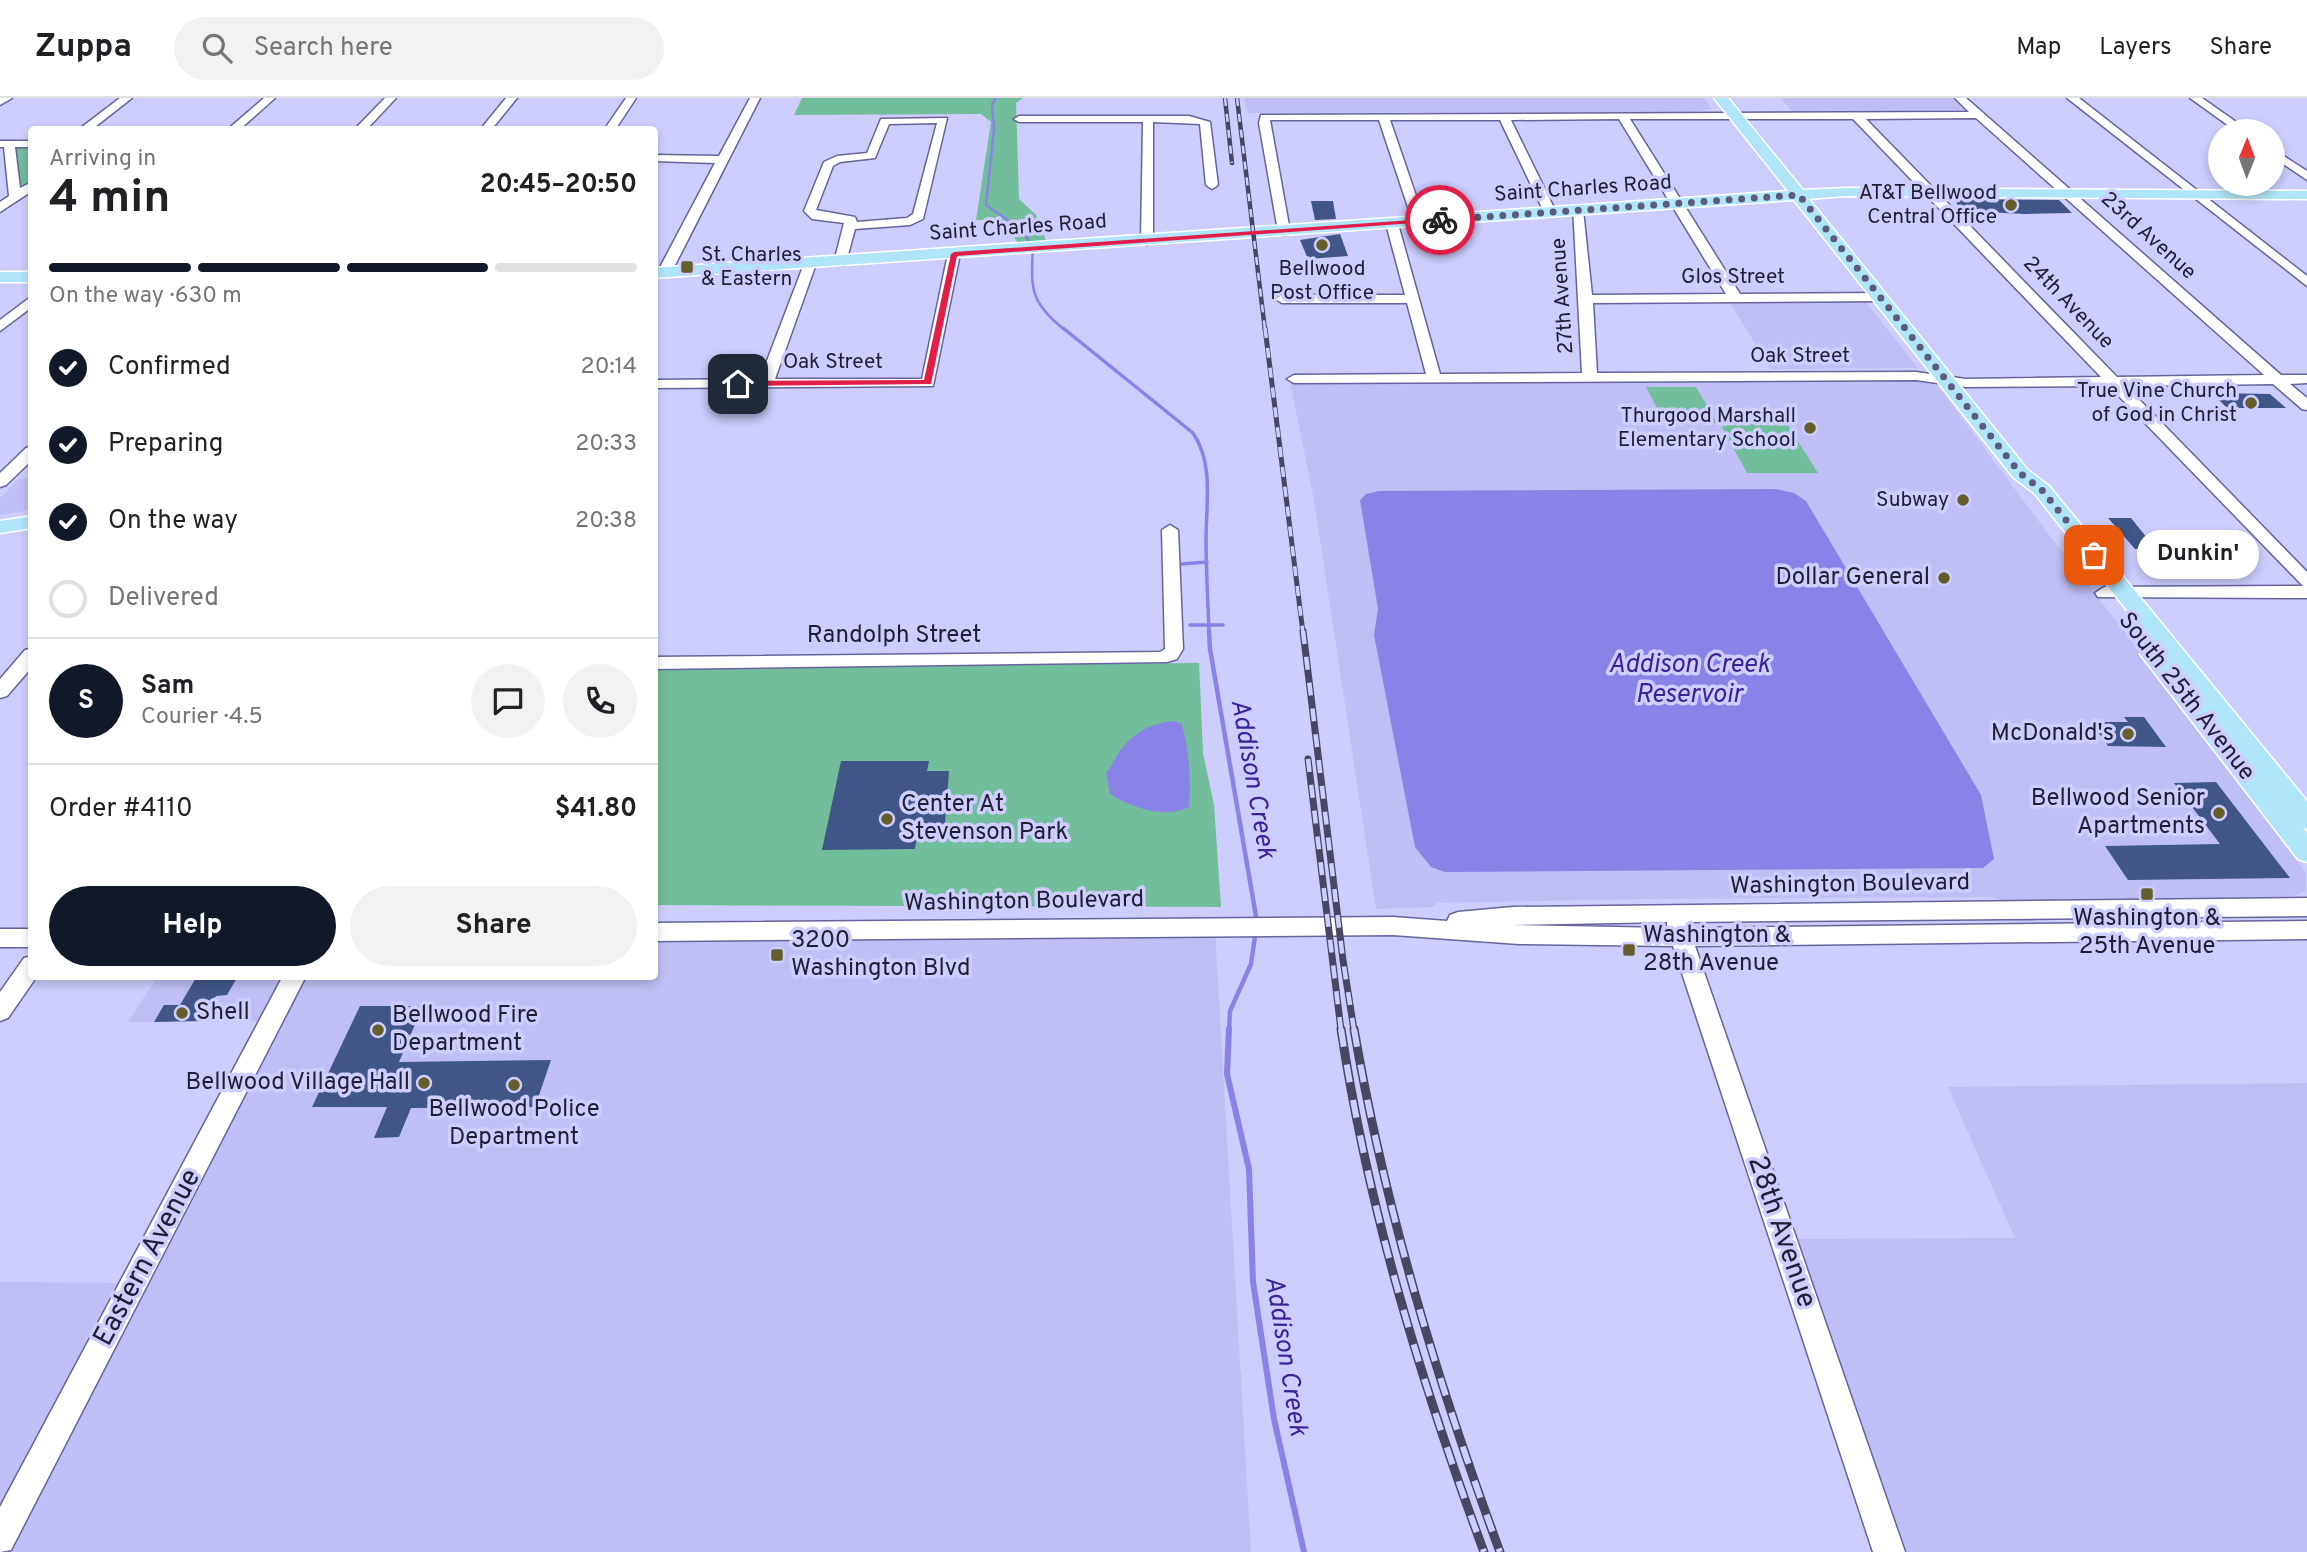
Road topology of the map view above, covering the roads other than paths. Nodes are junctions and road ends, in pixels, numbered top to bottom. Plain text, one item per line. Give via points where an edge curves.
1 (7, 98) edge
2 (127, 98) edge
3 (270, 98) edge
4 (391, 98) edge
5 (512, 98) edge
6 (631, 98) edge
7 (755, 98) edge
8 (1721, 98) edge
9 (1960, 98) edge
10 (2073, 98) edge
11 (2195, 98) edge
12 (0, 102) edge
13 (1622, 115) junction
14 (1734, 115) junction
15 (1856, 115) junction
16 (1979, 115) junction
17 (1383, 116) junction
18 (1504, 116) junction
19 (1019, 119) dead end
20 (1148, 119) junction
21 (2226, 119) edge
22 (88, 126) edge
23 (237, 126) edge
24 (363, 126) edge
25 (488, 126) edge
26 (611, 126) edge
27 (5, 144) edge
28 (28, 144) edge
29 (658, 158) edge
30 (722, 160) junction
31 (2286, 161) edge
32 (2307, 176) edge
33 (1212, 185) dead end
34 (28, 187) edge
35 (1931, 191) junction
36 (2067, 193) junction
37 (2194, 194) junction
38 (1799, 195) junction
39 (2307, 195) edge
40 (15, 197) junction
41 (1675, 203) junction
42 (0, 208) edge
43 (1577, 210) junction
44 (1550, 212) junction
45 (1419, 222) junction
46 (1392, 223) junction
47 (850, 226) junction
48 (1284, 231) junction
49 (1147, 240) junction
50 (954, 254) junction
51 (840, 262) junction
52 (810, 264) junction
53 (659, 273) edge
54 (0, 277) edge
55 (28, 277) edge
56 (2307, 282) edge
57 (1881, 297) junction
58 (1282, 299) dead end
59 (1412, 299) junction
60 (1586, 299) junction
61 (1736, 299) junction
62 (28, 303) edge
63 (0, 327) edge
64 (1434, 378) junction
65 (1590, 378) junction
66 (1294, 379) dead end
67 (2307, 379) edge
68 (1946, 380) junction
69 (2278, 380) junction
70 (2114, 381) junction
71 (766, 383) junction
72 (658, 384) edge
73 (2307, 406) edge
74 (28, 455) edge
75 (0, 482) edge
76 (28, 523) edge
77 (0, 527) edge
78 (1170, 530) dead end
79 (2307, 582) edge
80 (2307, 592) edge
81 (2115, 593) junction
82 (28, 659) edge
83 (658, 663) edge
84 (2181, 675) junction
85 (0, 691) edge
86 (2307, 819) edge
87 (2307, 852) edge
88 (2307, 907) edge
89 (1677, 925) junction
90 (2307, 930) edge
91 (658, 932) edge
92 (0, 938) edge
93 (28, 938) edge
94 (28, 971) edge
95 (293, 980) edge
96 (0, 1011) edge
97 (0, 1539) edge
98 (1889, 1552) edge

1 - 12 street
2 - 22 street
3 - 23 street
4 - 24 street
5 - 25 street
6 - 26 street
7 - 30 street
8 - 14 main road, South 25th Avenue
9 - 16 street, 23rd Avenue
10 - 37 street
11 - 21 street
13 - 14 street
13 - 18 street
13 - 41 street
14 - 15 street
14 - 38 main road, South 25th Avenue
15 - 16 street
15 - 35 street, 24th Avenue
16 - 36 street, 23rd Avenue
17 - 18 street
17 - 45 street
17 - 48 street via 1265,117
18 - 44 street, 27th Avenue
19 - 20 street
20 - 33 street via 1205,122
20 - 49 street
27 - 28 street
27 - 40 street
29 - 30 street
30 - 53 street
31 - 32 street
34 - 40 street
35 - 36 main road, Saint Charles Road
35 - 38 main road, Saint Charles Road
35 - 70 street, 24th Avenue
36 - 37 main road, Saint Charles Road
36 - 69 street, 23rd Avenue
37 - 39 main road, Saint Charles Road
37 - 56 street
38 - 41 main road, Saint Charles Road
38 - 57 main road, South 25th Avenue
40 - 42 street
41 - 43 main road, Saint Charles Road
41 - 61 street
43 - 44 main road, Saint Charles Road
43 - 60 street, 27th Avenue
44 - 45 main road, Saint Charles Road
45 - 46 main road, Saint Charles Road
46 - 48 main road, Saint Charles Road
46 - 59 street
47 - 47 street via 910,221 919,216 943,120 885,121 871,156 828,164 810,211 816,216 850,219
47 - 51 street
48 - 49 main road, Saint Charles Road
49 - 50 main road, Saint Charles Road
50 - 51 main road, Saint Charles Road
50 - 71 street, Oak Street via 928,383
51 - 52 main road, Saint Charles Road
52 - 53 main road, Saint Charles Road
52 - 71 street
54 - 55 main road
57 - 61 street, Glos Street
57 - 68 main road, South 25th Avenue
58 - 59 street
59 - 64 street
60 - 61 street, Glos Street
60 - 65 street, 27th Avenue
62 - 63 street
64 - 65 street, Oak Street
64 - 66 street, Oak Street
65 - 68 street, Oak Street via 1916,376
67 - 69 street, Oak Street
68 - 70 street, Oak Street
68 - 81 main road, South 25th Avenue via 2020,473 2042,490
69 - 70 street, Oak Street
69 - 73 street, 23rd Avenue
70 - 79 street, 24th Avenue
71 - 72 street, Oak Street
74 - 75 street
76 - 77 main road
78 - 83 street, Randolph Street via 1174,649 1160,658
80 - 81 street
81 - 84 main road, South 25th Avenue
82 - 85 street
84 - 86 main road, South 25th Avenue
84 - 87 main road, South 25th Avenue
88 - 89 street, Washington Boulevard
89 - 90 street, Washington Boulevard
89 - 91 street, Washington Boulevard via 1519,935 1393,926
89 - 98 street, 28th Avenue
92 - 93 street
94 - 96 street
95 - 97 street, Eastern Avenue

